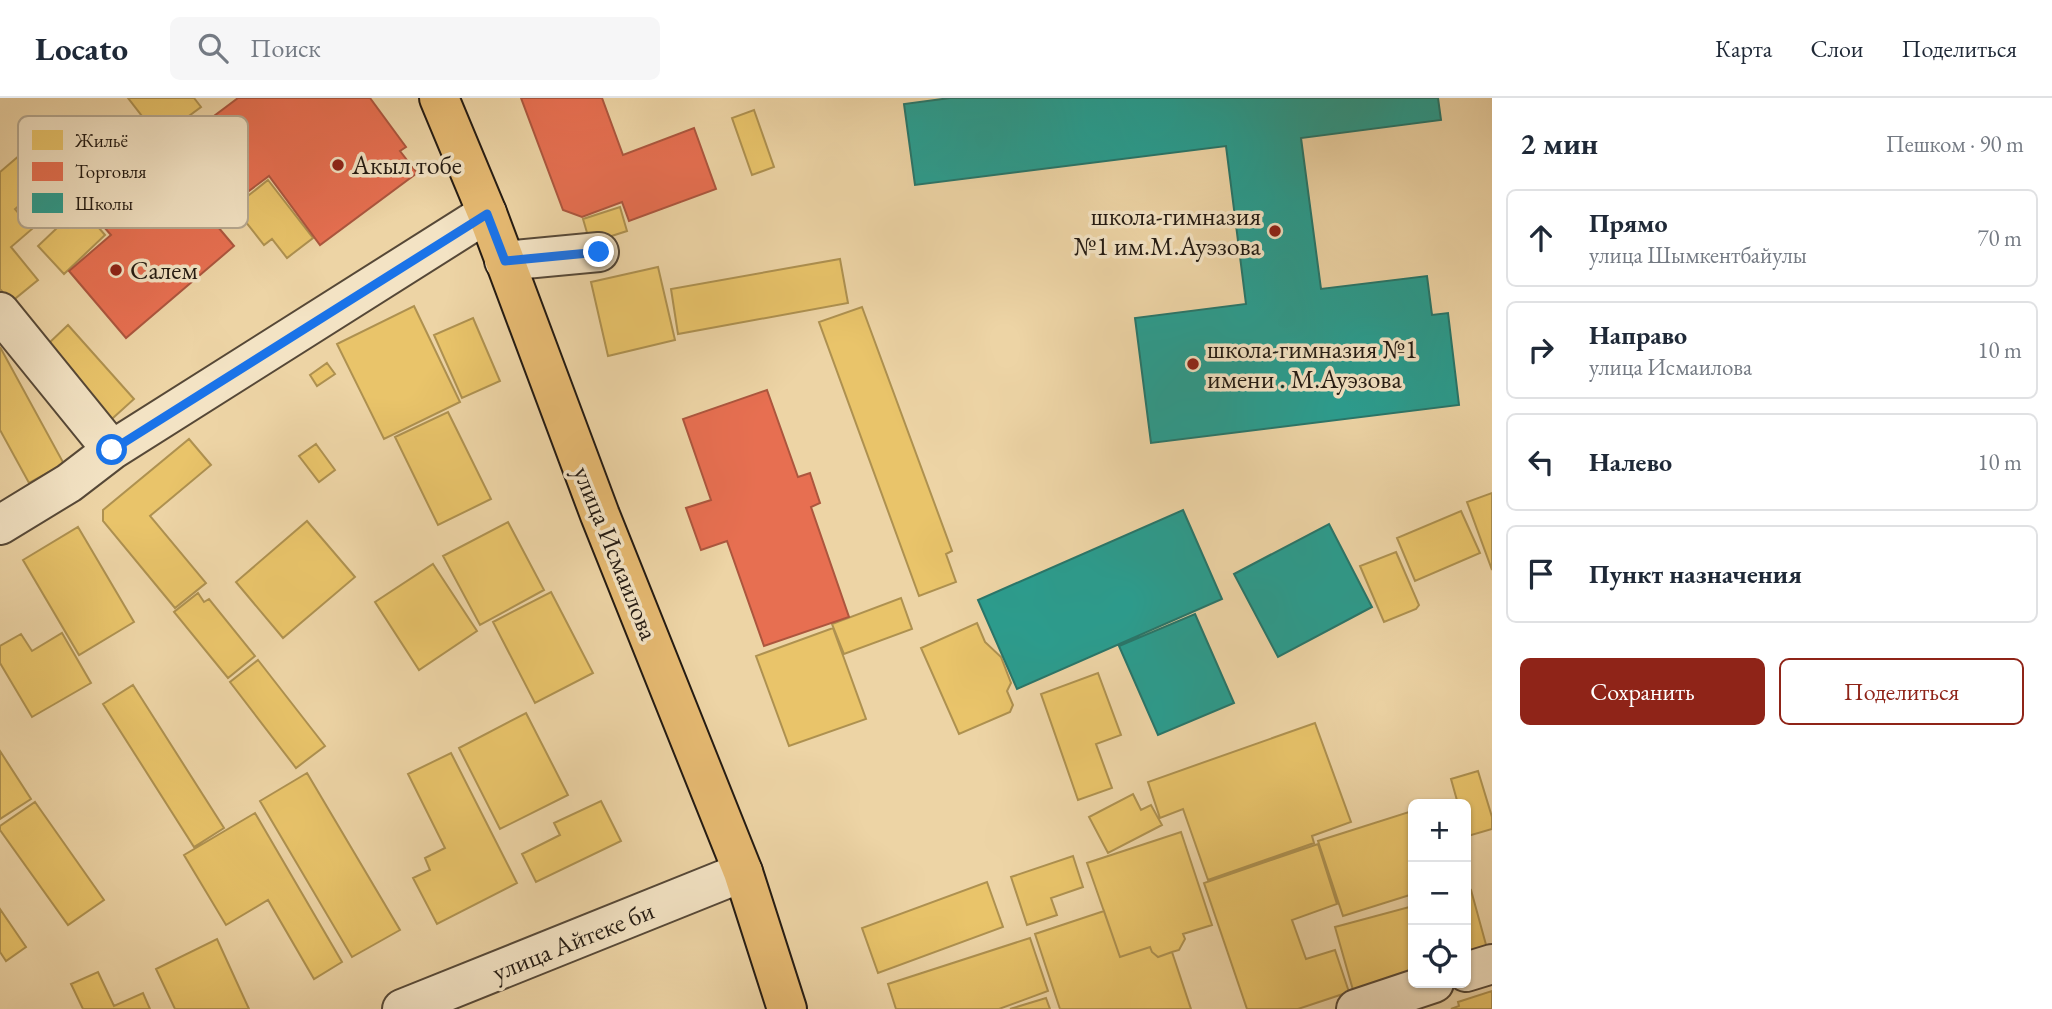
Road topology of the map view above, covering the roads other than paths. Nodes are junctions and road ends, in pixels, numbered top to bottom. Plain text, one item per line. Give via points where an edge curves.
1 (439, 98) edge
2 (487, 214) junction
3 (599, 252) dead end
4 (505, 261) junction
5 (0, 312) edge
6 (112, 450) junction
7 (0, 525) edge
8 (743, 872) junction
9 (1492, 964) edge
10 (1471, 970) edge
11 (1419, 988) edge
12 (402, 1009) edge
13 (787, 1009) edge
14 (1356, 1009) edge

1 - 2 main road, улица Исмаилова
2 - 4 main road, улица Исмаилова
2 - 6 street
3 - 4 street
4 - 8 main road, улица Исмаилова via 600,515
5 - 6 street
6 - 7 street
8 - 12 street, улица Айтеке би
8 - 13 main road, улица Исмаилова
9 - 10 street
11 - 14 street

